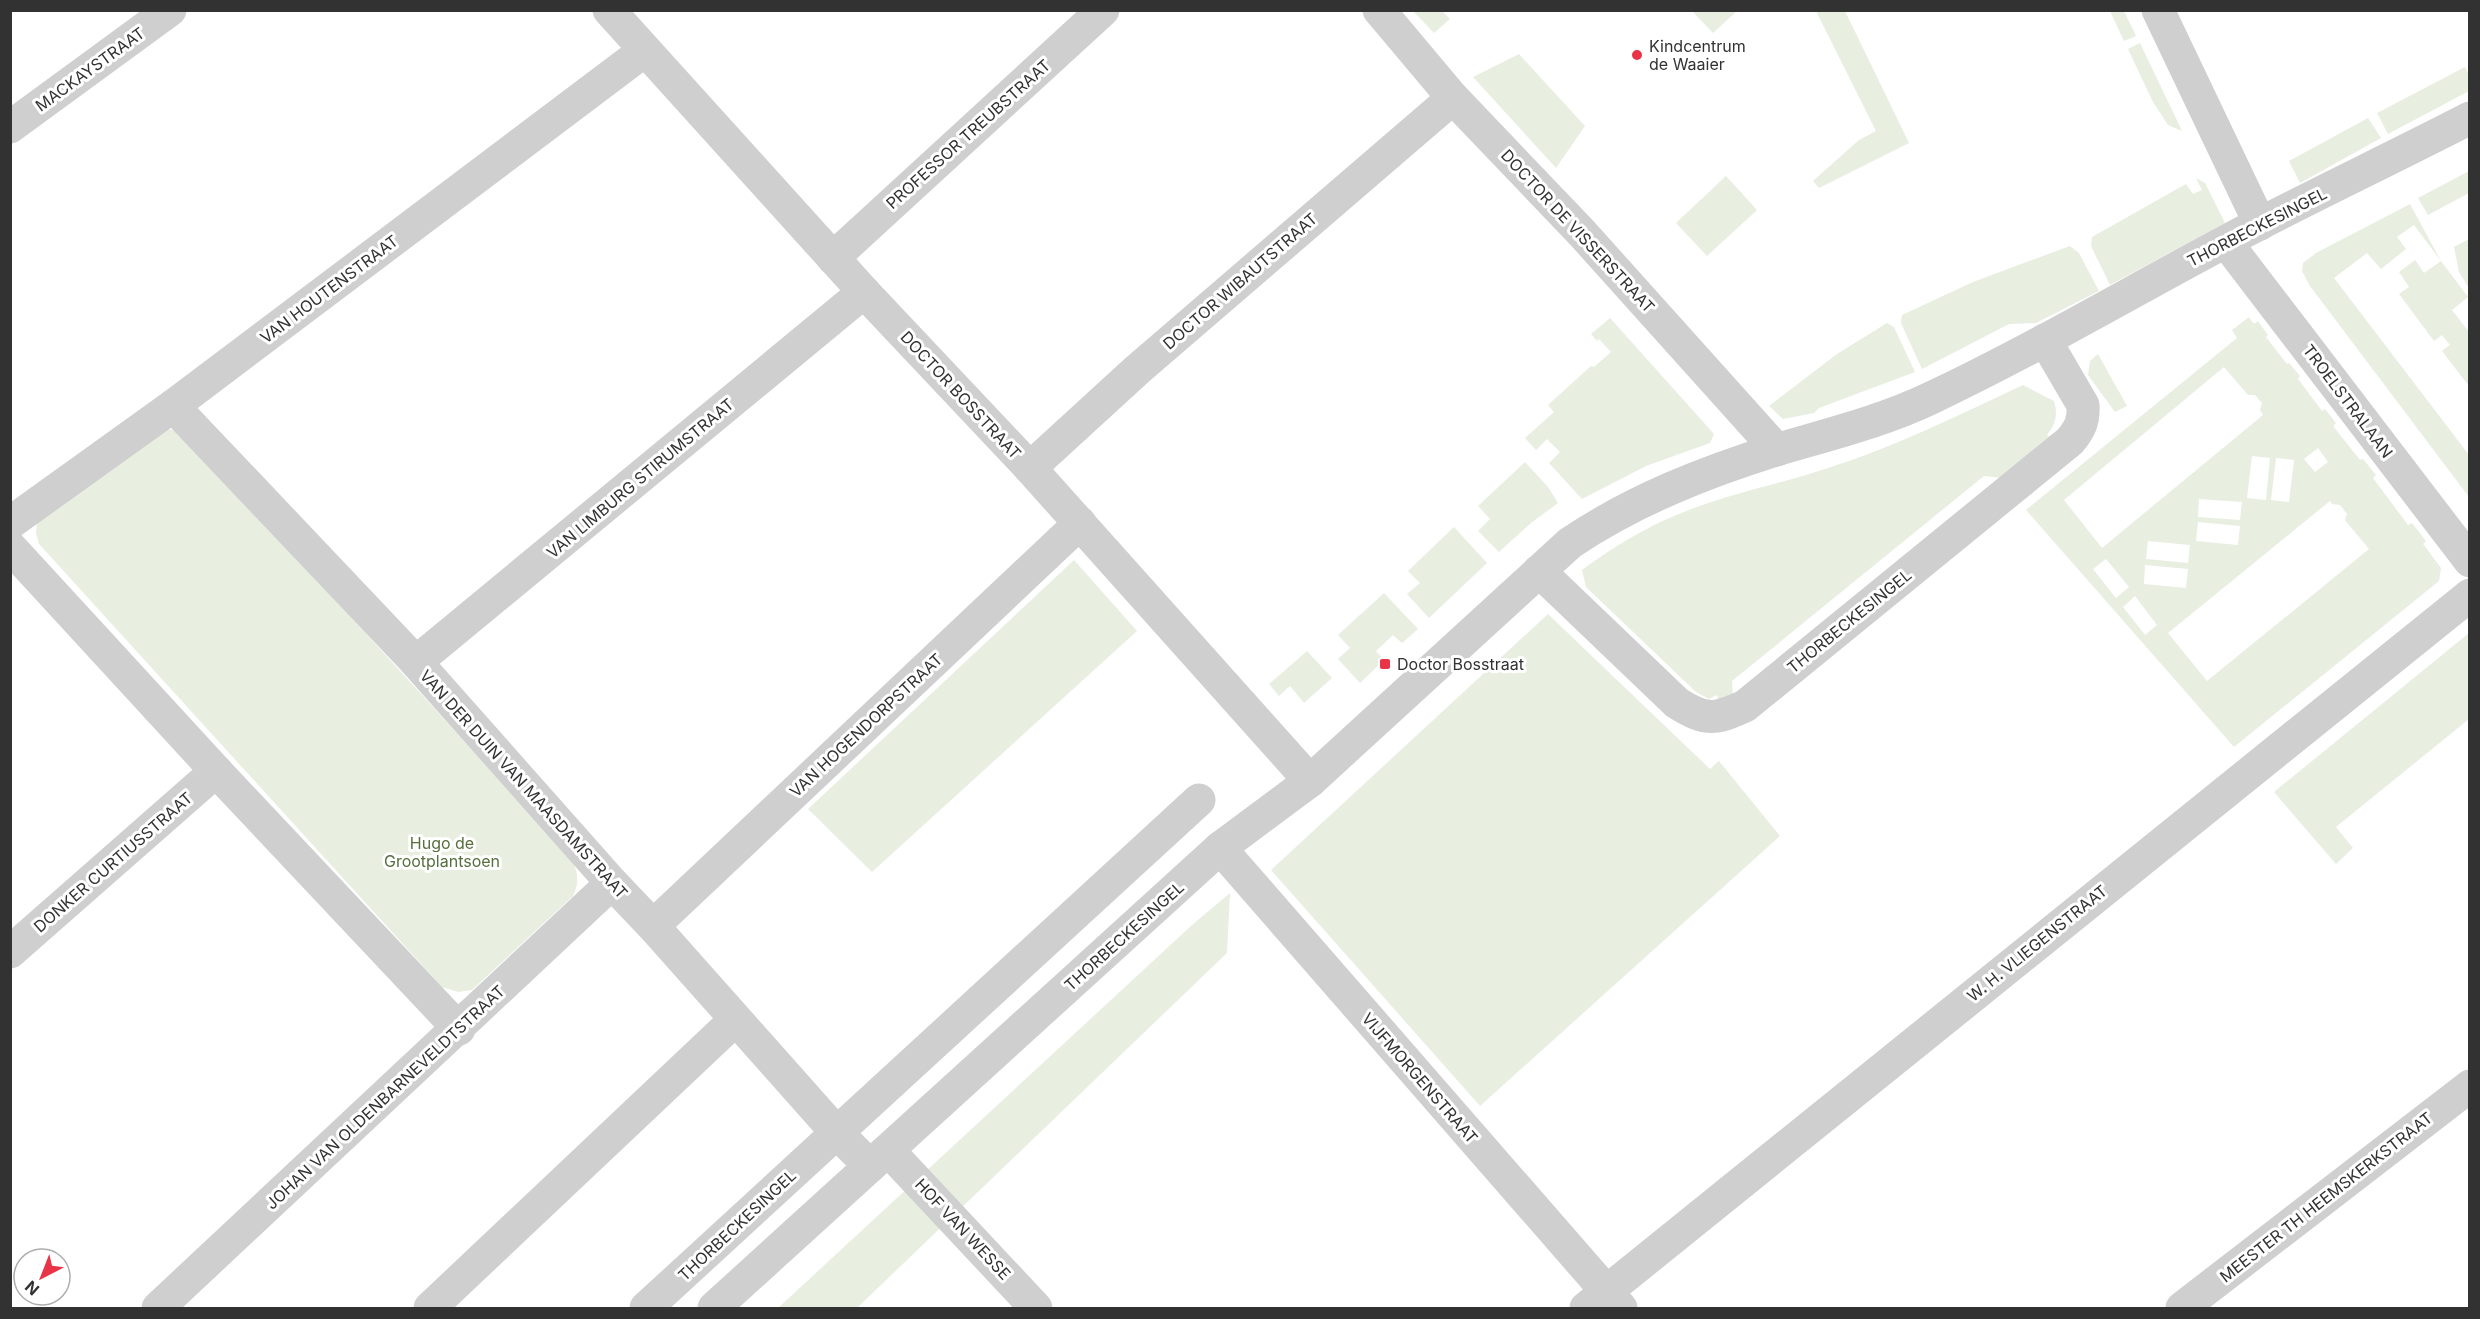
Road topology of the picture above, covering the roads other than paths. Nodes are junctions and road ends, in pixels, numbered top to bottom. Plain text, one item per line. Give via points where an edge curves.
1 (170, 10) edge
2 (609, 10) edge
3 (1103, 10) edge
4 (1379, 10) edge
5 (2158, 10) edge
6 (644, 51) junction
7 (1453, 98) junction
8 (2469, 118) edge
9 (10, 127) edge
10 (2260, 224) junction
11 (2226, 242) junction
12 (833, 258) junction
13 (864, 292) junction
14 (2045, 340) junction
15 (173, 406) junction
16 (1777, 450) junction
17 (1030, 468) junction
18 (10, 523) edge
19 (1080, 523) junction
20 (10, 547) edge
21 (2469, 561) edge
22 (1539, 571) junction
23 (2469, 595) edge
24 (416, 662) junction
25 (216, 771) junction
26 (1310, 781) junction
27 (1199, 800) dead end
28 (1220, 848) junction
29 (612, 884) junction
30 (653, 926) junction
31 (10, 952) edge
32 (735, 1020) junction
33 (459, 1029) junction
34 (2469, 1086) edge
35 (837, 1133) junction
36 (879, 1158) junction
37 (1604, 1303) edge
38 (158, 1308) edge
39 (430, 1308) edge
40 (646, 1308) edge
41 (714, 1308) edge
42 (1036, 1308) edge
43 (2182, 1308) edge

1 - 9 street, MACKAYSTRAAT
2 - 6 street, DOCTOR BOSSTRAAT
3 - 12 street, PROFESSOR TREUBSTRAAT
4 - 7 street, DOCTOR DE VISSERSTRAAT
5 - 10 street
6 - 12 street, DOCTOR BOSSTRAAT
6 - 15 street, VAN HOUTENSTRAAT
7 - 16 street, DOCTOR DE VISSERSTRAAT via 1582,233
7 - 17 street, DOCTOR WIBAUTSTRAAT via 1137,370
8 - 10 street, THORBECKESINGEL
10 - 11 street, THORBECKESINGEL
11 - 14 street, THORBECKESINGEL
11 - 21 street, TROELSTRALAAN
12 - 13 street, DOCTOR BOSSTRAAT
13 - 17 street, DOCTOR BOSSTRAAT
13 - 24 street, VAN LIMBURG STIRUMSTRAAT
14 - 16 street, THORBECKESINGEL via 1929,399 1866,424
14 - 22 street, THORBECKESINGEL via 2083,405 2080,429 2070,441 1745,706 1728,714 1701,717 1677,703
15 - 18 street, VAN HOUTENSTRAAT
15 - 24 street, VAN DER DUIN VAN MAASDAMSTRAAT
16 - 22 street, THORBECKESINGEL via 1696,477 1604,520
17 - 19 street, DOCTOR BOSSTRAAT
19 - 26 street, DOCTOR BOSSTRAAT
19 - 30 street, VAN HOGENDORPSTRAAT
20 - 25 street
22 - 26 street, THORBECKESINGEL
23 - 37 street, W. H. VLIEGENSTRAAT
24 - 29 street, VAN DER DUIN VAN MAASDAMSTRAAT
25 - 31 street, DONKER CURTIUSSTRAAT
25 - 33 street
26 - 28 street, THORBECKESINGEL
27 - 35 street, THORBECKESINGEL
28 - 36 street, THORBECKESINGEL
28 - 37 street, VIJFMORGENSTRAAT
29 - 30 street, VAN DER DUIN VAN MAASDAMSTRAAT
29 - 33 street, JOHAN VAN OLDENBARNEVELDTSTRAAT
30 - 32 street, VAN DER DUIN VAN MAASDAMSTRAAT
32 - 35 street, VAN DER DUIN VAN MAASDAMSTRAAT
32 - 39 street
33 - 38 street, JOHAN VAN OLDENBARNEVELDTSTRAAT
34 - 43 street, MEESTER TH HEEMSKERKSTRAAT
35 - 36 street, VAN DER DUIN VAN MAASDAMSTRAAT
35 - 40 street, THORBECKESINGEL
36 - 41 street, THORBECKESINGEL
36 - 42 street, HOF VAN WESSE

